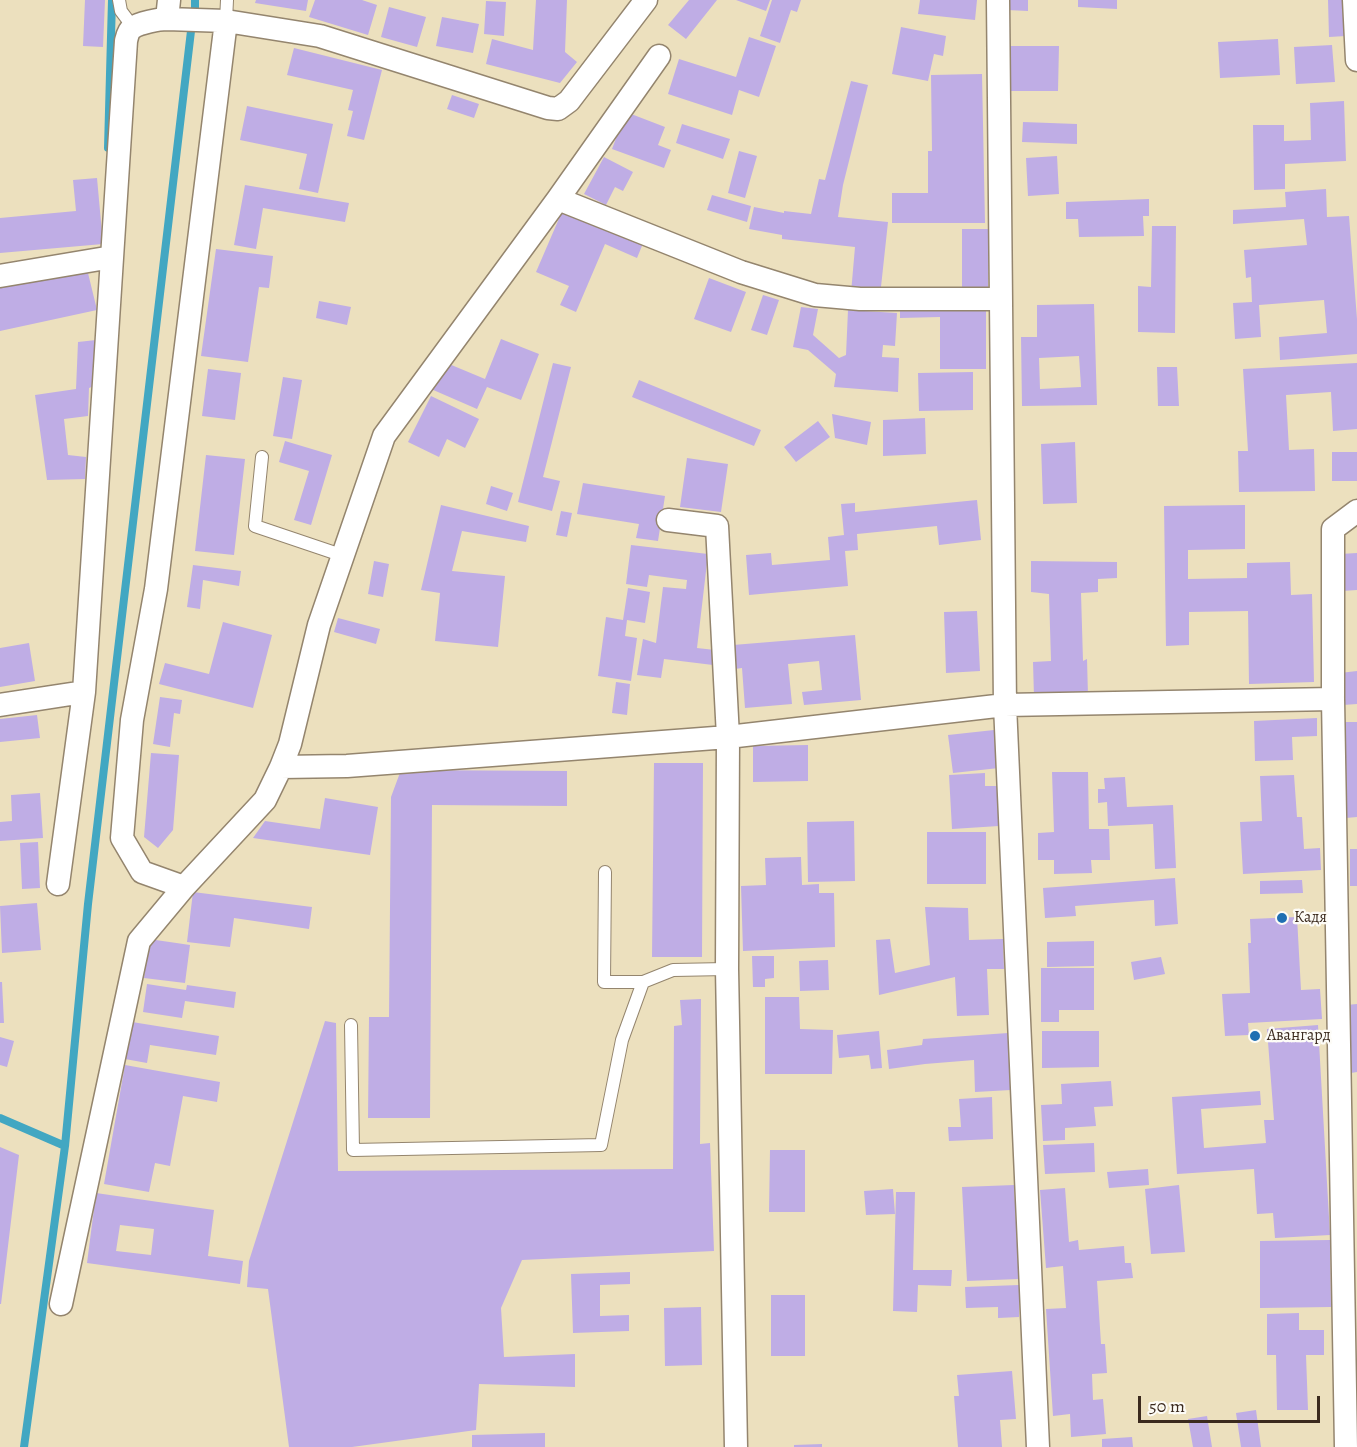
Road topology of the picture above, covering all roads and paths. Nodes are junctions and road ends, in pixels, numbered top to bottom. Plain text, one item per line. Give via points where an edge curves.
1 (119, 0) edge
2 (646, 0) edge
3 (998, 0) edge
4 (1354, 0) edge
5 (168, 9) edge
6 (226, 10) edge
7 (133, 27) junction
8 (659, 56) dead end
9 (1357, 60) edge
10 (558, 199) junction
11 (112, 257) junction
12 (0, 276) edge
13 (1000, 299) junction
14 (262, 457) dead end
15 (1357, 511) edge
16 (668, 520) dead end
17 (341, 555) junction
18 (84, 692) junction
19 (1333, 699) junction
20 (0, 705) edge
21 (1005, 705) junction
22 (728, 737) junction
23 (281, 767) junction
24 (605, 872) dead end
25 (58, 884) dead end
26 (184, 887) junction
27 (727, 969) junction
28 (643, 982) junction
29 (351, 1025) dead end
30 (61, 1304) dead end
31 (736, 1447) edge
32 (1038, 1447) edge
33 (1346, 1447) edge

1 - 7 lane via 121,11
2 - 6 street via 569,101 558,109
3 - 13 street
4 - 9 street
5 - 6 street
5 - 7 street via 158,19
6 - 26 street via 156,589 132,720 122,838 142,872
7 - 11 street via 126,41
8 - 10 street
10 - 13 street via 741,272 815,295 860,300
10 - 17 street via 384,436
11 - 12 street
11 - 18 street
13 - 21 street
14 - 17 lane via 255,526
15 - 19 street via 1333,529
16 - 22 street via 717,526
17 - 23 street
18 - 20 street
18 - 25 street
19 - 21 street
19 - 33 street
21 - 22 street
21 - 32 street
22 - 23 street via 347,766
22 - 27 street
23 - 26 street via 265,800
24 - 28 lane via 604,982
26 - 30 street via 139,941
27 - 28 lane via 673,970
27 - 31 street
28 - 29 lane via 622,1040 601,1145 353,1150

